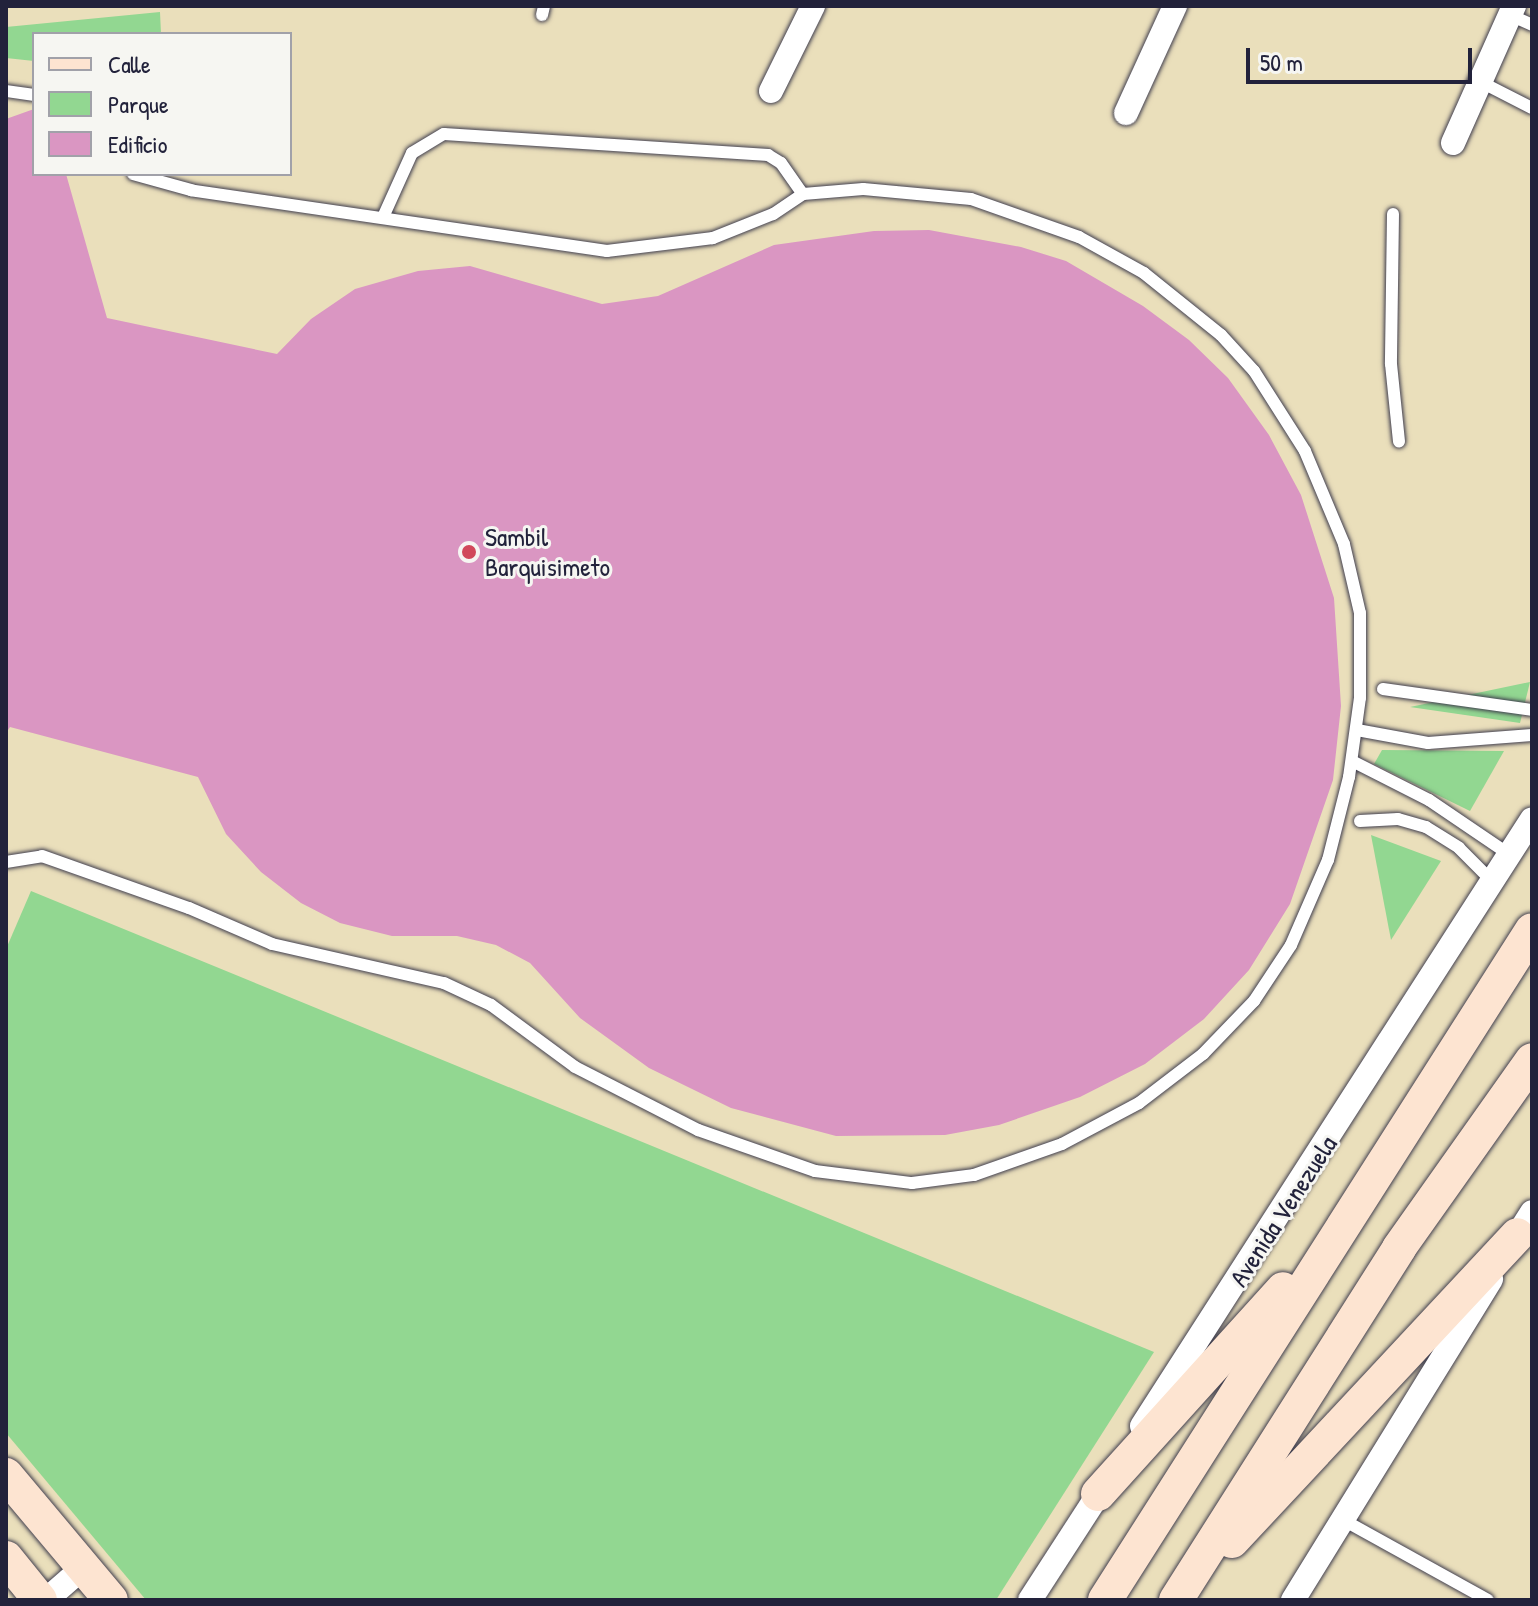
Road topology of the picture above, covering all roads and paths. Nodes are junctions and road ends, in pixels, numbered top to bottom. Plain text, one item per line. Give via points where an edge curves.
1 (813, 6) edge
2 (1175, 6) edge
3 (1518, 15) edge
4 (1479, 81) junction
5 (6, 91) edge
6 (771, 91) dead end
7 (32, 95) edge
8 (1532, 108) edge
9 (1126, 113) dead end
10 (1453, 143) dead end
11 (140, 176) edge
12 (803, 194) junction
13 (1393, 214) dead end
14 (384, 215) junction
15 (1399, 442) dead end
16 (1383, 689) dead end
17 (1532, 710) edge
18 (1357, 730) junction
19 (1532, 735) edge
20 (1352, 761) junction
21 (1532, 819) edge
22 (1360, 821) dead end
23 (1511, 856) junction
24 (6, 862) edge
25 (1494, 883) junction
26 (1532, 930) edge
27 (1532, 1060) edge
28 (1348, 1217) junction
29 (1525, 1223) edge
30 (8, 1482) edge
31 (1098, 1494) junction
32 (1345, 1521) junction
33 (6, 1558) edge
34 (85, 1566) junction
35 (43, 1600) edge
36 (111, 1600) edge
37 (1030, 1600) edge
38 (1105, 1600) edge
39 (1177, 1600) edge
40 (1293, 1600) edge
41 (1488, 1600) edge

1 - 6 street
2 - 9 street
3 - 4 street
4 - 8 lane
4 - 10 street
5 - 7 lane
11 - 14 lane via 191,190
12 - 14 lane via 733,231 644,250 570,248
12 - 14 lane via 781,163 768,155 444,134 412,153
12 - 18 lane via 863,189 932,192 1044,222 1144,273 1221,335 1254,371 1305,451 1344,544 1360,613
13 - 15 lane via 1391,364
16 - 17 lane
18 - 19 lane via 1428,743
18 - 20 lane
20 - 23 lane via 1429,800
20 - 24 lane via 1338,829 1312,904 1274,974 1233,1026 1139,1103 1062,1144 974,1175 912,1183 815,1171 698,1130 602,1083 491,1005 444,983 272,944 42,856
21 - 23 street, Avenida Venezuela
22 - 25 lane via 1398,819 1426,827 1459,848
23 - 25 street, Avenida Venezuela
25 - 31 street, Avenida Venezuela
26 - 28 street
27 - 39 street via 1399,1248
28 - 31 street
28 - 38 street
29 - 32 street
29 - 39 street
30 - 34 street
31 - 37 street, Avenida Venezuela
32 - 40 street
32 - 41 lane
33 - 35 street
34 - 35 street
34 - 36 street

